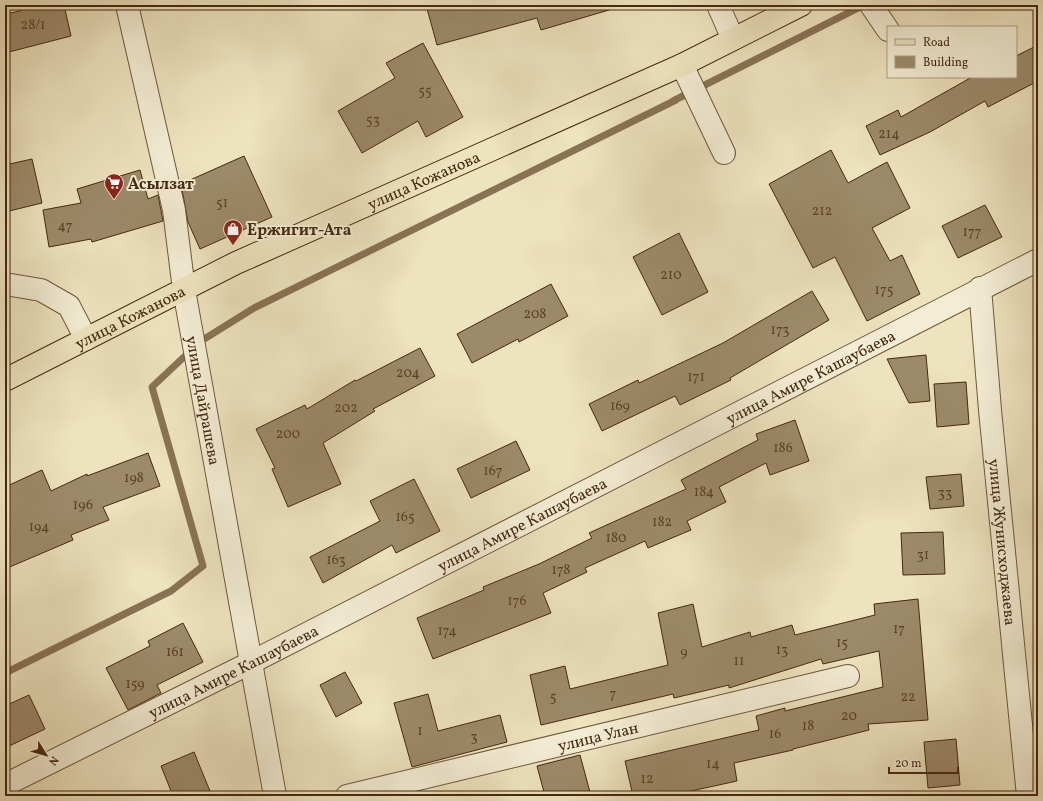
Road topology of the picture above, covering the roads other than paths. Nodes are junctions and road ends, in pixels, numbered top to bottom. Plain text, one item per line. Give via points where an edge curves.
1 (127, 5) edge
2 (718, 5) edge
3 (801, 5) edge
4 (870, 5) edge
5 (887, 29) edge
6 (733, 38) junction
7 (682, 65) junction
8 (724, 153) dead end
9 (1038, 260) edge
10 (5, 284) edge
11 (980, 288) junction
12 (184, 290) junction
13 (86, 339) junction
14 (5, 380) edge
15 (252, 662) junction
16 (848, 676) dead end
17 (5, 785) edge
18 (275, 796) edge
19 (347, 796) edge
20 (1028, 796) edge

1 - 12 street, улица Дайрашева via 174,210
2 - 6 street
3 - 6 main road, улица Кожанова
4 - 5 street
6 - 7 main road, улица Кожанова
7 - 8 street
7 - 12 main road, улица Кожанова via 236,263
9 - 11 street, улица Амире Кашаубаева
10 - 13 street via 41,290 70,306
11 - 15 street, улица Амире Кашаубаева
11 - 20 street, улица Жунисходжаева
12 - 13 main road, улица Кожанова
12 - 15 street, улица Дайрашева
13 - 14 main road, улица Кожанова
15 - 17 street, улица Амире Кашаубаева
15 - 18 street, улица Дайрашева
16 - 19 street, улица Улан

